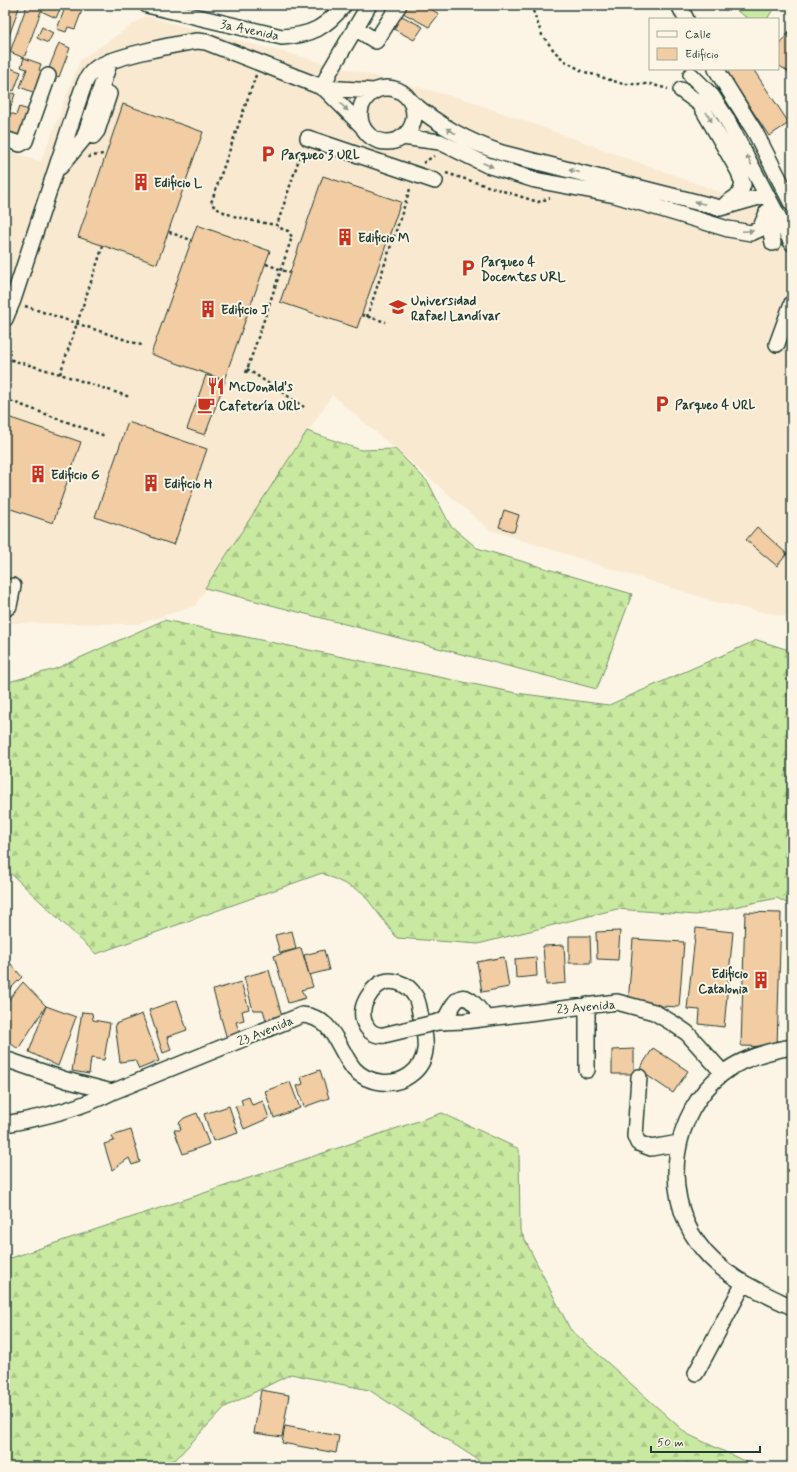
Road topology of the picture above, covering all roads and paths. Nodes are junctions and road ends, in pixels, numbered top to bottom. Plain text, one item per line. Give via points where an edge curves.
1 (147, 5) edge
2 (344, 5) edge
3 (369, 5) edge
4 (399, 5) edge
5 (531, 5) edge
6 (679, 5) edge
7 (686, 18) edge
8 (356, 28) junction
9 (114, 60) junction
10 (717, 70) edge
11 (257, 73) dead end
12 (48, 76) dead end
13 (323, 88) junction
14 (676, 90) junction
15 (374, 91) junction
16 (411, 102) junction
17 (363, 127) junction
18 (402, 137) junction
19 (308, 138) joint
20 (5, 139) edge
21 (103, 154) dead end
22 (438, 154) dead end
23 (82, 160) dead end
24 (55, 172) junction
25 (415, 173) junction
26 (434, 181) joint
27 (617, 189) junction
28 (556, 196) dead end
29 (650, 198) junction
30 (792, 204) edge
31 (766, 205) junction
32 (720, 208) junction
33 (277, 227) dead end
34 (169, 232) dead end
35 (191, 240) dead end
36 (773, 243) dead end
37 (792, 244) edge
38 (103, 246) dead end
39 (266, 264) dead end
40 (281, 269) junction
41 (290, 273) dead end
42 (25, 299) dead end
43 (792, 303) edge
44 (362, 315) dead end
45 (367, 317) junction
46 (5, 319) edge
47 (386, 322) dead end
48 (77, 324) junction
49 (777, 344) dead end
50 (144, 346) dead end
51 (5, 358) edge
52 (247, 369) junction
53 (246, 373) dead end
54 (60, 374) junction
55 (130, 397) dead end
56 (5, 399) edge
57 (304, 407) dead end
58 (105, 436) dead end
59 (13, 586) dead end
60 (5, 609) edge
61 (587, 1005) junction
62 (486, 1018) junction
63 (441, 1022) junction
64 (792, 1047) edge
65 (5, 1058) edge
66 (587, 1070) dead end
67 (723, 1073) junction
68 (639, 1077) dead end
69 (112, 1092) junction
70 (5, 1124) edge
71 (679, 1143) junction
72 (744, 1283) junction
73 (792, 1307) edge
74 (696, 1373) dead end

1 - 2 street, 3a Avenida via 282,37 303,36 321,28
3 - 8 street
4 - 8 street via 376,41
5 - 14 path via 542,35 555,52 582,71 623,84 650,84
6 - 7 street
8 - 13 street via 330,71
9 - 13 street via 188,42 201,42
9 - 24 street via 84,138
9 - 24 street via 96,68 89,75
10 - 30 street via 754,132
11 - 19 path via 215,189 211,203 214,207 254,222 277,225
12 - 20 street via 25,141 20,144
13 - 15 street
13 -> 17 street
31 -> 14 street via 725,116 712,96 691,75 690,86
14 -> 32 street via 700,104 740,172 743,185 738,195
15 - 16 street via 395,89 407,96
15 - 17 street via 363,102
16 - 18 street via 414,118 412,125
27 -> 16 street via 474,144 436,123
17 - 18 street via 376,140 394,141
18 -> 27 street via 440,142 486,165 516,175
19 - 25 street
21 - 23 path
22 - 25 path via 426,160
24 - 46 street
25 - 26 street
25 - 45 path
26 - 28 path via 437,181 444,172 538,202
27 - 29 street
29 -> 31 street via 728,229 751,233 760,229
32 -> 29 street
31 - 32 street via 751,199
31 - 36 street
31 - 37 street
33 - 40 path via 288,231 292,237
34 - 35 path
38 - 48 path
39 - 40 path
40 - 41 path
40 - 52 path
42 - 48 path via 23,306
43 - 49 street
44 - 45 path
45 - 47 path
48 - 50 path
48 - 54 path
51 - 54 path
52 - 53 path
52 - 57 path
54 - 55 path
56 - 58 path
59 - 60 street via 9,606
61 - 62 street, 23 Avenida
61 - 66 street
61 - 67 street, 23 Avenida via 617,1002 654,1012 687,1033
62 - 63 street, 23 Avenida
62 - 63 street via 474,1001 462,997 453,1003
63 - 69 street, 23 Avenida, bridge via 384,1035 379,1036 369,1030 364,1022 363,1005 373,989 384,981 391,980 405,986 416,998 427,1042 422,1062 416,1070 401,1080 384,1083 365,1076 355,1069 328,1027 312,1016 302,1015
64 - 67 street via 753,1057
65 - 69 street via 66,1080
67 - 71 street via 695,1105 685,1123
68 - 71 street via 635,1136 638,1143 651,1148
69 - 70 street, 23 Avenida via 96,1100 35,1119
71 - 72 street via 676,1185 688,1225 711,1259
72 - 73 street
72 - 74 street

